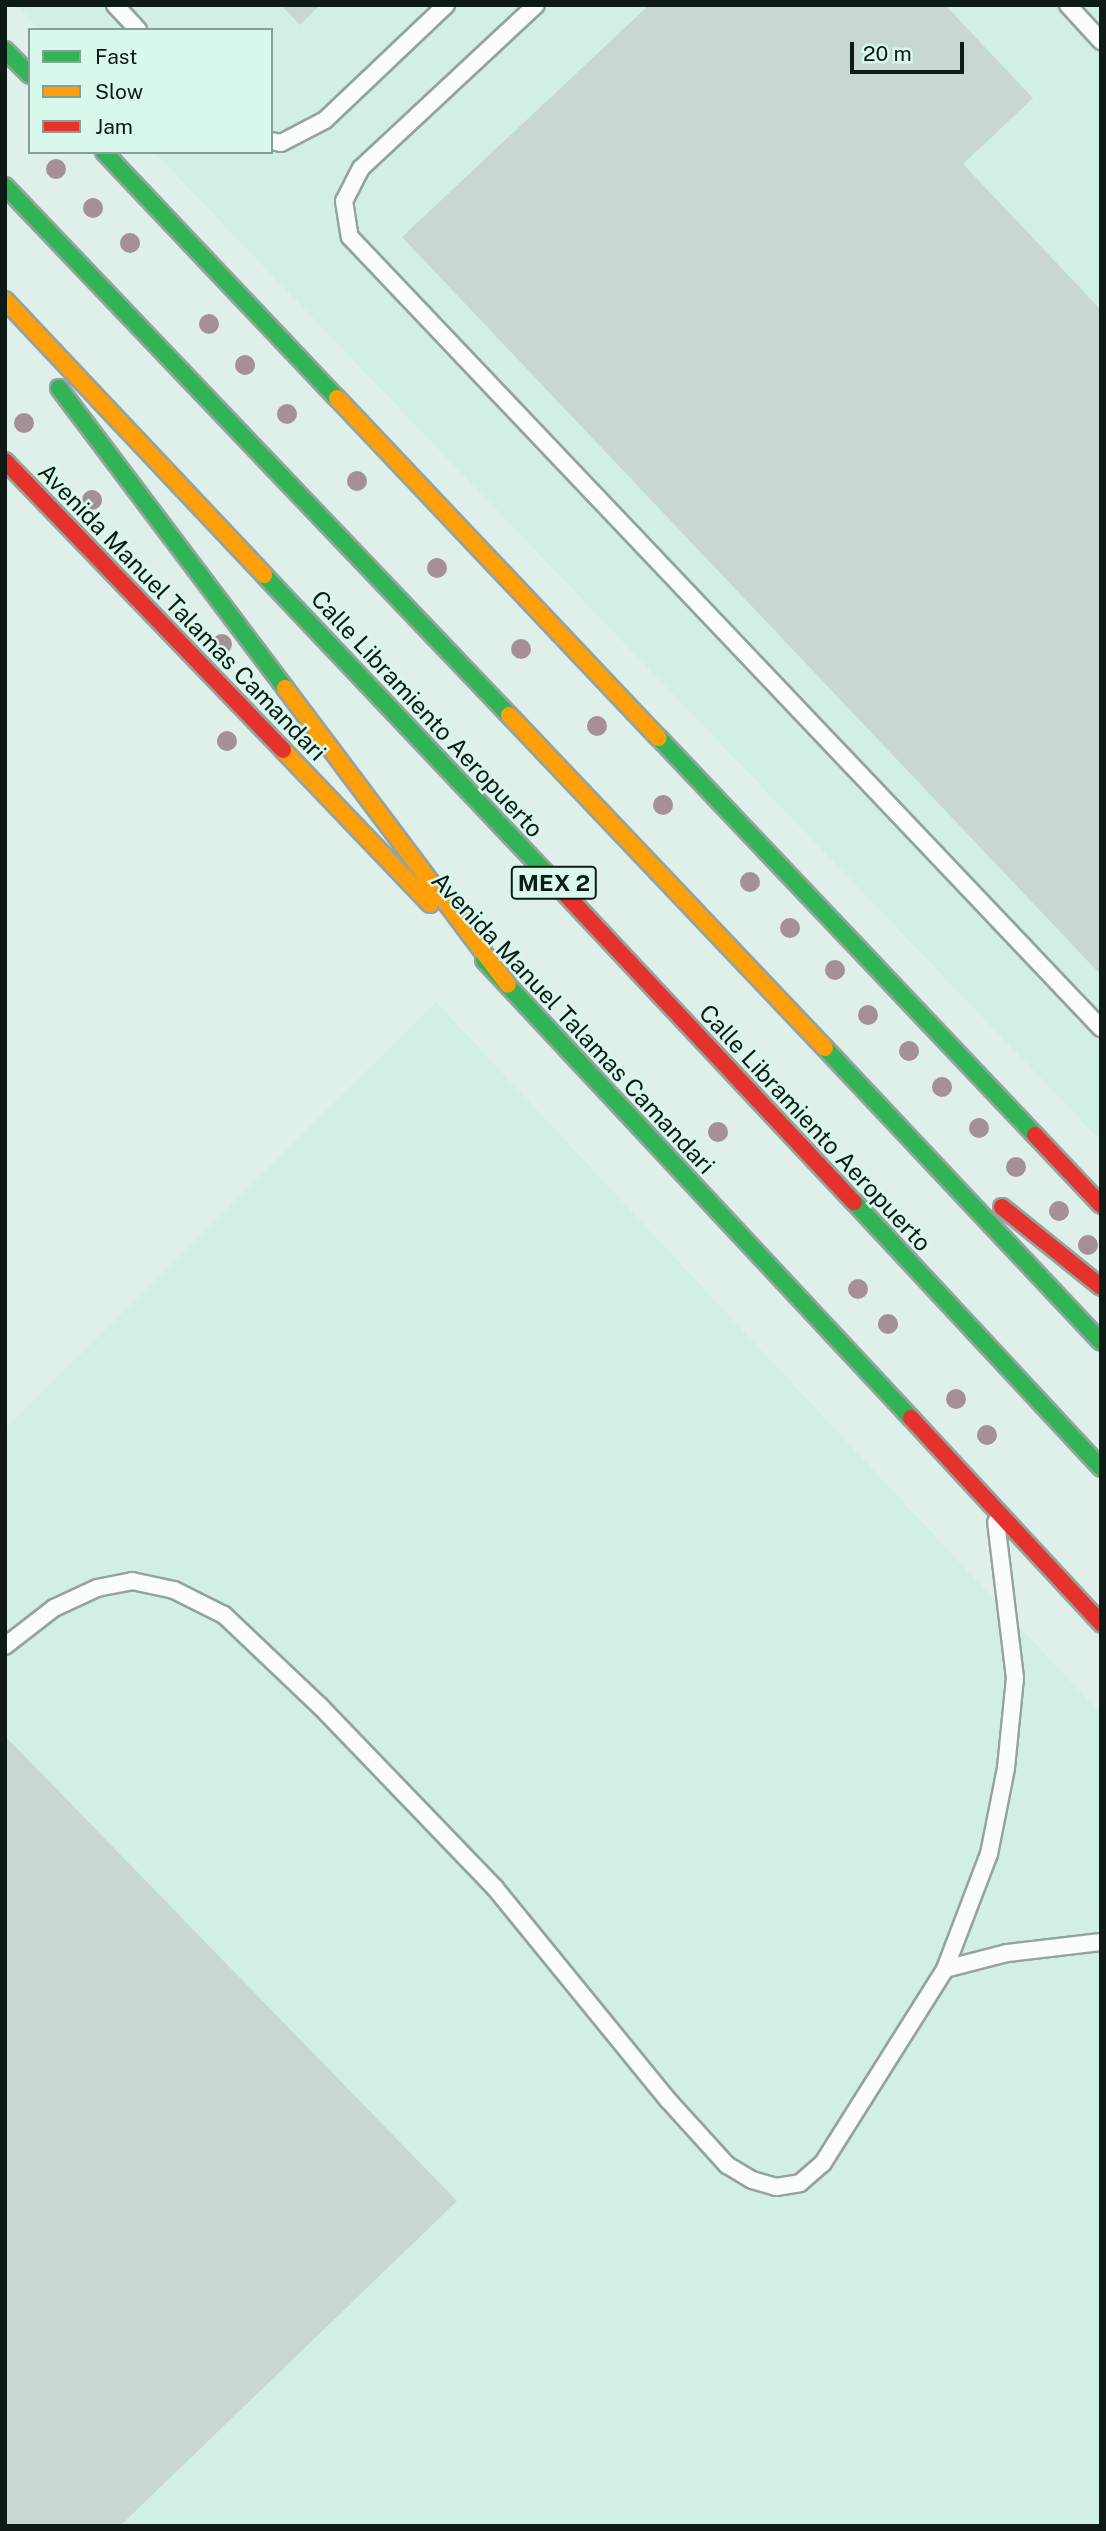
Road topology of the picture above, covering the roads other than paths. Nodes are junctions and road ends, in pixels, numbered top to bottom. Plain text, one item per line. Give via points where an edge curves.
1 (115, 5) edge
2 (446, 5) edge
3 (536, 5) edge
4 (1068, 5) edge
5 (136, 28) edge
6 (1101, 41) edge
7 (5, 50) edge
8 (28, 73) edge
9 (273, 141) edge
10 (106, 154) edge
11 (5, 186) edge
12 (5, 300) edge
13 (5, 316) edge
14 (5, 461) edge
15 (508, 985) junction
16 (1101, 1028) edge
17 (891, 1117) junction
18 (1101, 1205) edge
19 (1101, 1287) edge
20 (1101, 1342) edge
21 (1101, 1468) edge
22 (994, 1509) junction
23 (1101, 1623) edge
24 (5, 1646) edge
25 (1101, 1942) edge
26 (946, 1969) junction

1 - 5 lane
2 - 9 lane via 325,120 281,143
3 - 16 lane via 361,168 344,201 350,237
4 - 6 lane
7 - 8 main road
10 - 18 main road
11 - 17 main road
12 - 21 main road, Calle Libramiento Aeropuerto / MEX 2
13 - 15 main road
14 - 15 main road, Avenida Manuel Talamas Camandari
15 - 22 main road, Avenida Manuel Talamas Camandari
17 - 19 main road
17 - 20 main road
22 - 23 main road, Avenida Manuel Talamas Camandari
22 - 26 lane via 1015,1678 1007,1755 989,1854
24 - 26 lane via 54,1608 97,1588 132,1581 174,1590 224,1615 320,1706 495,1888 668,2100 727,2165 752,2180 776,2187 800,2183 823,2163
25 - 26 lane via 1007,1953

